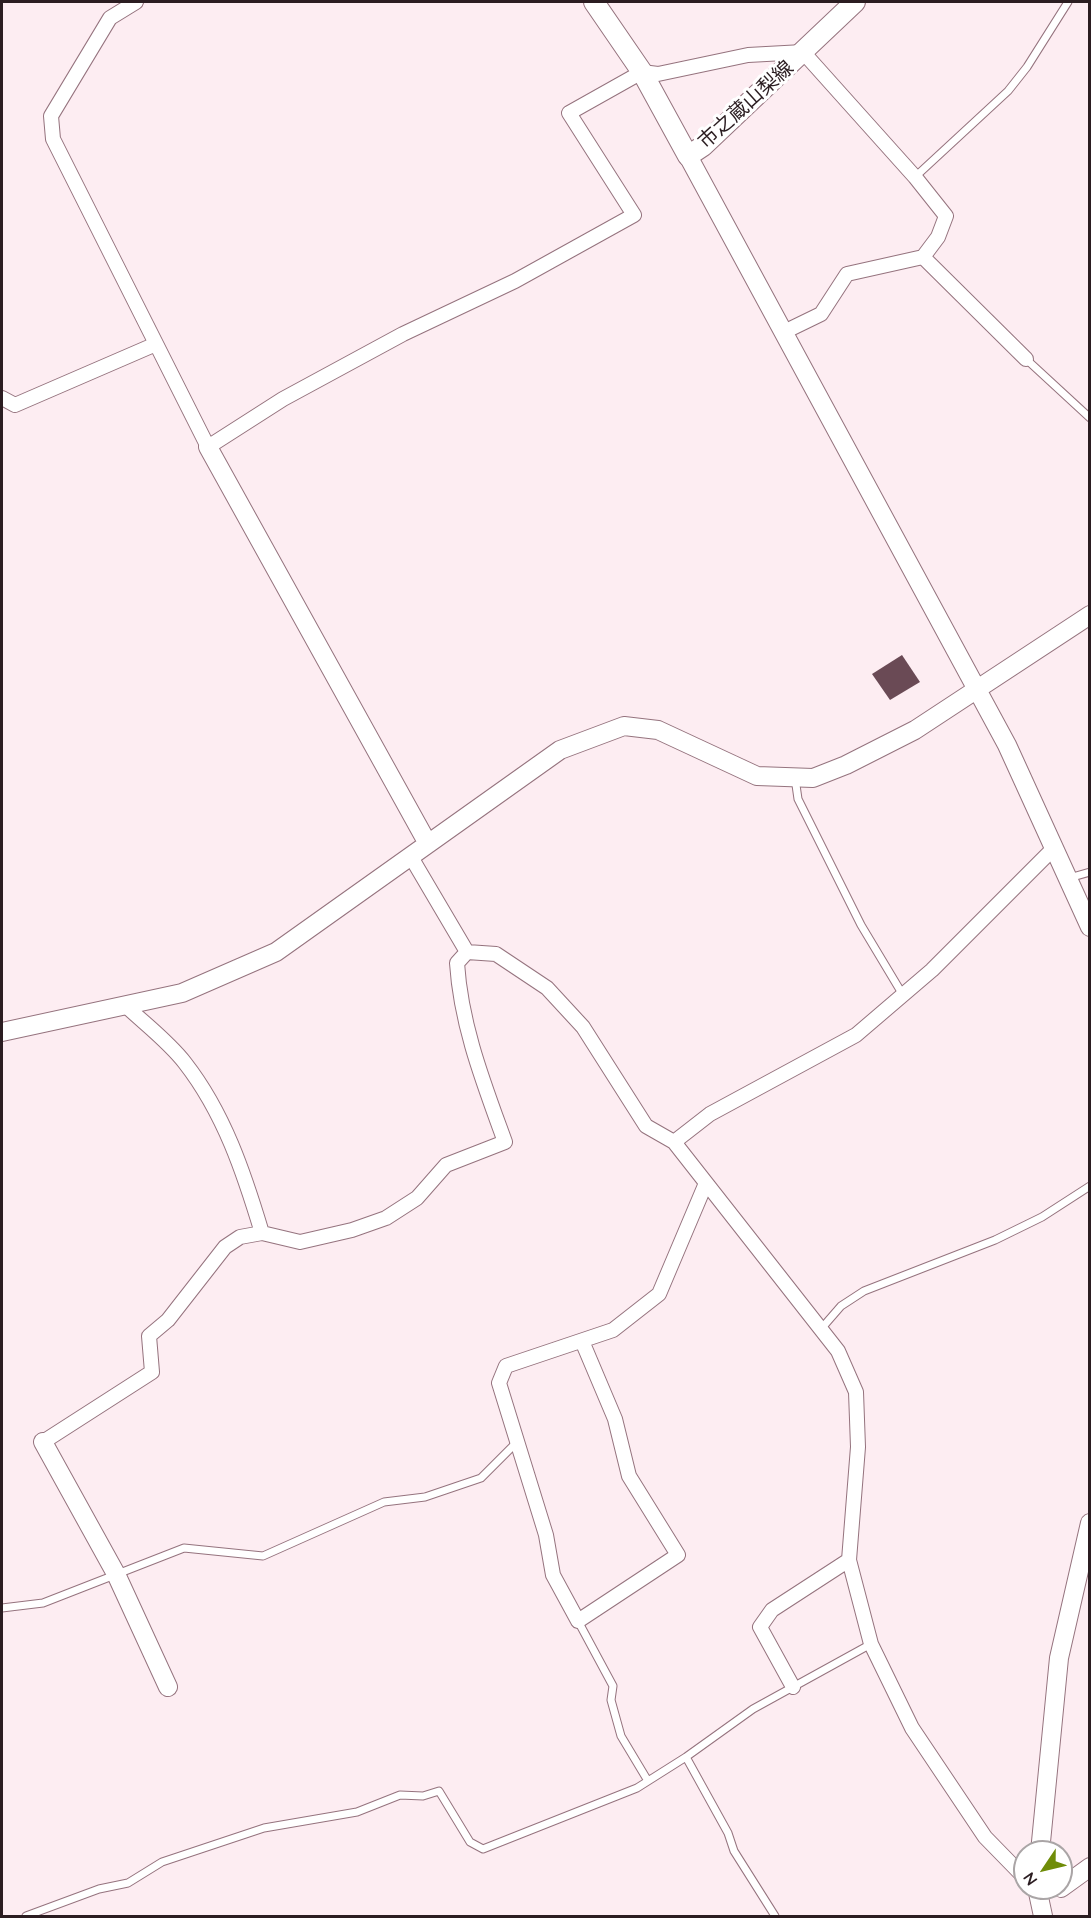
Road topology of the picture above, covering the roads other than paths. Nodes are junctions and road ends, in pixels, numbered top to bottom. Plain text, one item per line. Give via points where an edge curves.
1 (136, 2) edge
2 (594, 2) edge
3 (855, 2) edge
4 (1068, 2) edge
5 (802, 52) junction
6 (642, 72) junction
7 (688, 156) junction
8 (915, 177) junction
9 (923, 257) junction
10 (784, 332) junction
11 (156, 344) junction
12 (1026, 358) joint
13 (2, 398) edge
14 (1089, 417) edge
15 (208, 447) junction
16 (1089, 615) edge
17 (977, 687) junction
18 (795, 778) junction
19 (428, 844) junction
20 (1054, 848) junction
21 (411, 857) junction
22 (1089, 872) edge
23 (1068, 879) junction
24 (1089, 927) edge
25 (467, 952) junction
26 (903, 995) junction
27 (126, 1006) junction
28 (2, 1032) edge
29 (674, 1142) junction
30 (706, 1183) junction
31 (1089, 1186) edge
32 (262, 1233) junction
33 (821, 1329) junction
34 (582, 1341) junction
35 (43, 1442) joint
36 (517, 1442) junction
37 (1089, 1523) edge
38 (849, 1560) junction
39 (116, 1574) junction
40 (2, 1608) edge
41 (578, 1621) junction
42 (871, 1644) junction
43 (168, 1687) dead end
44 (793, 1687) junction
45 (686, 1757) junction
46 (648, 1781) junction
47 (1041, 1840) edge
48 (1013, 1866) edge
49 (1089, 1867) edge
50 (1073, 1879) edge
51 (1038, 1900) edge
52 (26, 1917) edge
53 (775, 1917) edge
54 (1043, 1917) edge

1 - 11 street via 110,18 51,116 53,139
2 - 6 main road, 市之蔵山梨線
3 - 5 main road, 市之蔵山梨線
4 - 8 lane via 1008,91
5 - 6 street via 748,55 658,74
5 - 7 main road, 市之蔵山梨線 via 704,146
5 - 8 street
6 - 7 main road, 市之蔵山梨線
6 - 15 street via 569,112 634,215 515,281 404,333 283,399
7 - 10 street
8 - 9 street via 946,216 938,237
9 - 10 street via 847,274 821,314
9 - 12 street
10 - 17 street
11 - 13 street via 15,405
11 - 15 street
12 - 14 lane
15 - 19 street
16 - 17 street
17 - 18 street via 915,730 846,765 813,778
17 - 20 street
18 - 19 street via 757,776 658,730 624,726 560,750
18 - 26 lane via 798,799 861,926
19 - 21 street
20 - 23 street
20 - 26 street
21 - 25 street
21 - 27 street via 276,952 182,993
22 - 23 lane
23 - 24 street
25 - 29 street via 496,954 547,988 583,1027 646,1126
25 - 32 street via 457,963 458,983 475,1060 505,1142 446,1165 417,1198 386,1218 300,1242
26 - 29 street via 856,1035 710,1114
27 - 28 street
27 - 32 street via 185,1062 209,1101 240,1160
29 - 30 street
30 - 33 street
30 - 34 street via 659,1294 613,1330
31 - 33 lane via 1042,1217 995,1240 864,1291 840,1306
32 - 35 street via 240,1237 225,1247 168,1320 149,1336 152,1372
33 - 38 street via 838,1351 856,1392 858,1447
34 - 36 street via 506,1366 499,1383
34 - 41 street via 615,1419 629,1476 678,1556
35 - 39 street
36 - 39 lane via 481,1478 425,1497 384,1502 263,1556 183,1548
36 - 41 street via 546,1535 553,1575
37 - 47 street via 1059,1658
38 - 42 street
38 - 44 street via 772,1610 760,1627
39 - 40 lane via 43,1603
39 - 43 street
41 - 46 lane via 613,1686 611,1700 621,1736
42 - 44 lane
42 - 48 street via 912,1728 985,1837
44 - 45 lane via 753,1709
45 - 46 lane
45 - 53 lane via 734,1851
46 - 52 lane via 483,1849 470,1842 439,1791 423,1796 400,1795 357,1812 264,1827 162,1862 128,1883 99,1889
49 - 50 street
51 - 54 street

